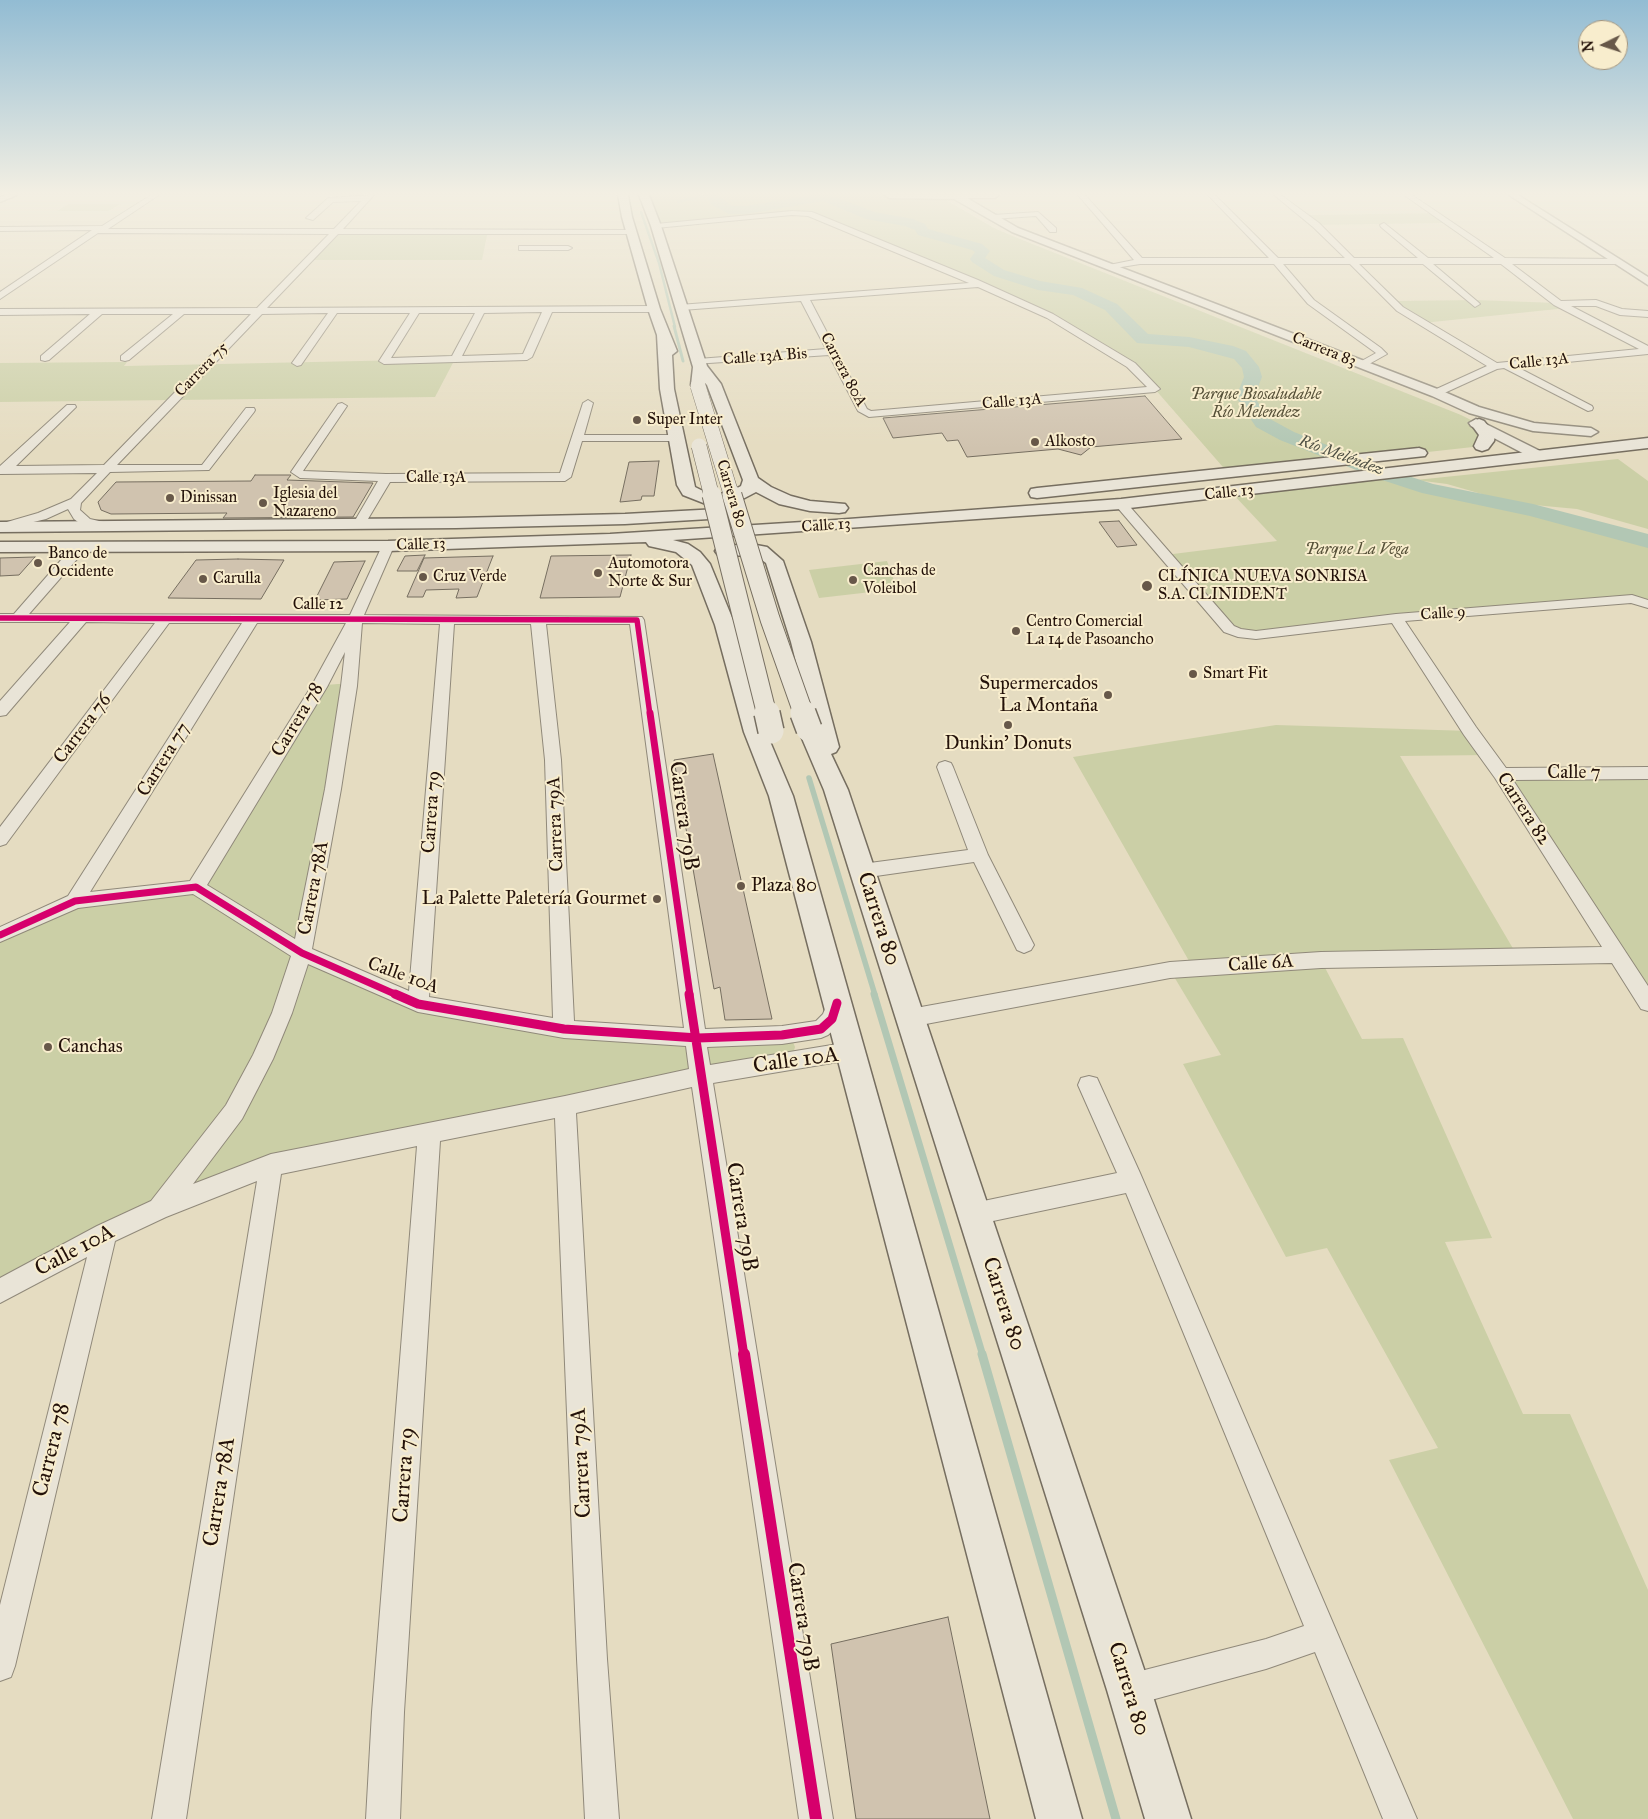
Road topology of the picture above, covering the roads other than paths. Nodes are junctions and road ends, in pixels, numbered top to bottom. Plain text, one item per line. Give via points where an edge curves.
1 (25, 280) edge
2 (32, 280) edge
3 (289, 280) edge
4 (646, 280) edge
5 (673, 280) edge
6 (969, 280) edge
7 (1127, 280) edge
8 (1145, 280) edge
9 (1293, 280) edge
10 (1371, 280) edge
11 (1447, 280) edge
12 (1528, 280) edge
13 (979, 284) junction
14 (0, 296) edge
15 (804, 298) junction
16 (0, 303) edge
17 (1475, 304) dead end
18 (1560, 304) junction
19 (682, 307) junction
20 (1610, 307) junction
21 (1648, 308) edge
22 (654, 309) junction
23 (334, 310) junction
24 (416, 310) junction
25 (481, 310) junction
26 (548, 310) junction
27 (182, 311) junction
28 (259, 311) junction
29 (0, 312) edge
30 (100, 312) junction
31 (1648, 314) edge
32 (664, 334) junction
33 (1257, 335) junction
34 (1289, 336) junction
35 (1648, 350) edge
36 (1297, 351) junction
37 (832, 352) junction
38 (1329, 352) junction
39 (45, 358) dead end
40 (125, 358) dead end
41 (455, 359) junction
42 (297, 363) dead end
43 (699, 365) junction
44 (1362, 365) junction
45 (1506, 365) junction
46 (1494, 366) junction
47 (687, 384) junction
48 (1436, 393) junction
49 (588, 403) dead end
50 (342, 406) dead end
51 (71, 407) dead end
52 (1588, 408) dead end
53 (250, 410) dead end
54 (869, 414) joint
55 (1471, 416) junction
56 (1611, 430) dead end
57 (1591, 432) junction
58 (578, 438) junction
59 (677, 438) junction
60 (1514, 442) junction
61 (1648, 443) edge
62 (1482, 446) junction
63 (1462, 448) dead end
64 (1434, 451) dead end
65 (1539, 456) junction
66 (2, 470) edge
67 (106, 470) junction
68 (308, 475) joint
69 (565, 476) joint
70 (386, 478) junction
71 (751, 480) junction
72 (686, 485) junction
73 (1019, 494) dead end
74 (979, 498) dead end
75 (75, 502) junction
76 (1121, 504) junction
77 (772, 512) dead end
78 (753, 513) dead end
79 (837, 517) junction
80 (625, 519) junction
81 (359, 524) junction
82 (104, 526) junction
83 (1, 527) edge
84 (610, 539) junction
85 (388, 546) junction
86 (0, 547) edge
87 (80, 547) junction
88 (774, 561) junction
89 (703, 570) junction
90 (1648, 604) edge
91 (0, 618) edge
92 (18, 618) junction
93 (82, 618) junction
94 (1396, 618) junction
95 (165, 619) junction
96 (252, 619) junction
97 (355, 619) junction
98 (447, 619) junction
99 (538, 619) junction
100 (637, 620) joint
101 (0, 711) edge
102 (945, 767) dead end
103 (1648, 773) edge
104 (1501, 774) junction
105 (836, 790) junction
106 (781, 796) junction
107 (0, 840) edge
108 (979, 854) junction
109 (862, 871) junction
110 (196, 887) junction
111 (75, 901) junction
112 (0, 935) edge
113 (1024, 945) dead end
114 (302, 953) junction
115 (1616, 955) junction
116 (837, 1003) junction
117 (1648, 1003) edge
118 (418, 1004) junction
119 (910, 1018) junction
120 (564, 1029) junction
121 (698, 1038) junction
122 (850, 1054) junction
123 (701, 1076) junction
124 (1089, 1085) dead end
125 (565, 1106) junction
126 (430, 1132) junction
127 (271, 1165) junction
128 (1132, 1181) junction
129 (158, 1209) junction
130 (974, 1214) junction
131 (105, 1234) junction
132 (0, 1291) edge
133 (1323, 1634) junction
134 (0, 1666) edge
135 (1129, 1690) junction
136 (169, 1819) edge
137 (383, 1819) edge
138 (602, 1819) edge
139 (816, 1819) edge
140 (1059, 1819) edge
141 (1168, 1819) edge
142 (1400, 1819) edge

1 - 14 street
2 - 16 street
3 - 28 street, Carrera 75
4 - 22 main road, Carrera 80
5 - 19 main road, Carrera 80
6 - 13 street
7 - 33 street, Carrera 83
8 - 34 street, Carrera 83
9 - 44 street via 1319,310 1382,354
10 - 46 street via 1400,309
11 - 17 street
12 - 18 street
13 - 15 street
13 - 54 street, Calle 13A via 1050,316 1131,365 1155,389
15 - 19 street
15 - 37 street, Carrera 80A
18 - 20 street via 1590,303
18 - 35 street
19 - 43 main road, Carrera 80
20 - 21 street
20 - 31 street via 1625,314
22 - 26 street
22 - 32 main road, Carrera 80
23 - 24 street
23 - 28 street
23 - 42 street
24 - 25 street
24 - 41 street via 384,361
25 - 26 street
25 - 41 street
26 - 41 street via 527,358
27 - 28 street
27 - 30 street
27 - 40 street
28 - 67 street, Carrera 75
29 - 30 street
30 - 39 street
32 - 47 main road, Carrera 80
32 - 59 main road via 667,389
33 - 34 street via 1282,341 1289,340
33 - 36 street, Carrera 83
34 - 38 street, Carrera 83
35 - 45 street, Calle 13A
36 - 38 street via 1297,347 1302,346
36 - 55 street, Carrera 83
37 - 43 street, Calle 13A Bis
37 - 54 street, Carrera 80A via 863,411
38 - 44 street, Carrera 83
43 - 47 main road, Carrera 80
43 - 71 main road via 714,384
44 - 48 street, Carrera 83
45 - 46 street, Calle 13A
45 - 52 street
46 - 48 street, Calle 13A
47 - 105 main road, Carrera 80, bridge via 809,729
47 - 106 main road, Carrera 80, bridge via 771,731
48 - 55 street, Carrera 83
49 - 58 street
50 - 68 street via 298,468 297,472
51 - 66 street
53 - 67 street via 206,468
55 - 57 street, Carrera 83 via 1533,427
55 - 60 street, Carrera 83
55 - 62 main road via 1487,435
56 - 57 main road
57 - 60 main road
58 - 59 street
58 - 69 street
59 - 72 main road
60 - 62 main road
60 - 65 street, Carrera 83
61 - 65 main road, Calle 13
62 - 63 main road
64 - 73 main road, Calle 13
65 - 76 main road, Calle 13
66 - 67 street
67 - 75 street, Carrera 75
68 - 70 street, Calle 13A
69 - 70 street, Calle 13A
70 - 81 street
71 - 72 main road via 742,494 719,500 696,496
71 - 79 main road via 785,500
72 - 80 main road via 674,500 664,506
74 - 79 main road, Calle 13 via 897,506
75 - 82 street via 74,510 78,516 86,522
75 - 83 street, Carrera 75 via 42,516
76 - 79 main road, Calle 13
76 - 94 street, Calle 9 via 1230,629 1238,633 1256,635
77 - 79 main road, Calle 13
78 - 80 main road, Calle 13
79 - 84 main road, Calle 13
79 - 88 main road via 783,547
80 - 81 main road, Calle 13
81 - 82 main road, Calle 13
82 - 83 main road, Calle 13
84 - 85 main road, Calle 13
84 - 89 main road via 675,546 694,556
85 - 87 main road, Calle 13
85 - 97 street, Carrera 78
86 - 87 main road, Calle 13
87 - 92 street
88 - 89 main road via 761,551 740,548 710,557
88 - 105 main road, Carrera 80 via 802,646
89 - 106 main road, Carrera 80 via 725,625 756,732
90 - 94 street, Calle 9 via 1632,599
91 - 92 street, Calle 12
92 - 93 street, Calle 12
93 - 95 street, Calle 12
93 - 101 street
94 - 104 street, Carrera 82
95 - 96 street, Calle 12
95 - 107 street, Carrera 76
96 - 97 street, Calle 12
96 - 111 street, Carrera 77
97 - 98 street, Calle 12
97 - 110 street, Carrera 78 via 319,687
97 - 114 street, Carrera 78A via 335,780
98 - 99 street, Calle 12
98 - 118 street, Carrera 79
99 - 100 street, Calle 12
99 - 120 street, Carrera 79A via 553,760
100 - 121 street, Carrera 79B
102 - 108 street
103 - 104 street, Calle 7
104 - 115 street, Carrera 82
105 - 109 main road, Carrera 80
106 - 116 main road, Carrera 80
108 - 109 street
108 - 113 street
109 - 119 main road, Carrera 80
110 - 111 street
110 - 114 street, Calle 10A
111 - 112 street
114 - 118 street, Calle 10A
114 - 129 street, Carrera 78A via 262,1059 234,1112
115 - 117 street, Carrera 82
115 - 119 street, Calle 6A via 1321,960 1175,970
116 - 121 street, Calle 10A via 832,1019 821,1030
116 - 122 main road, Carrera 80
118 - 120 street, Calle 10A
119 - 130 main road, Carrera 80
120 - 121 street, Calle 10A
121 - 123 street, Carrera 79B
122 - 123 street, Calle 10A via 844,1052
122 - 140 main road, Carrera 80
123 - 125 street, Calle 10A
123 - 139 street, Carrera 79B
124 - 128 street
125 - 126 street, Calle 10A
125 - 138 street, Carrera 79A
126 - 127 street, Calle 10A
126 - 137 street, Carrera 79 via 388,1702
127 - 129 street, Calle 10A
127 - 136 street, Carrera 78A
128 - 130 street
128 - 133 street
129 - 131 street, Calle 10A
130 - 135 main road, Carrera 80
131 - 132 street, Calle 10A
131 - 134 street, Carrera 78
133 - 135 street via 1266,1654
133 - 142 street
135 - 141 main road, Carrera 80

